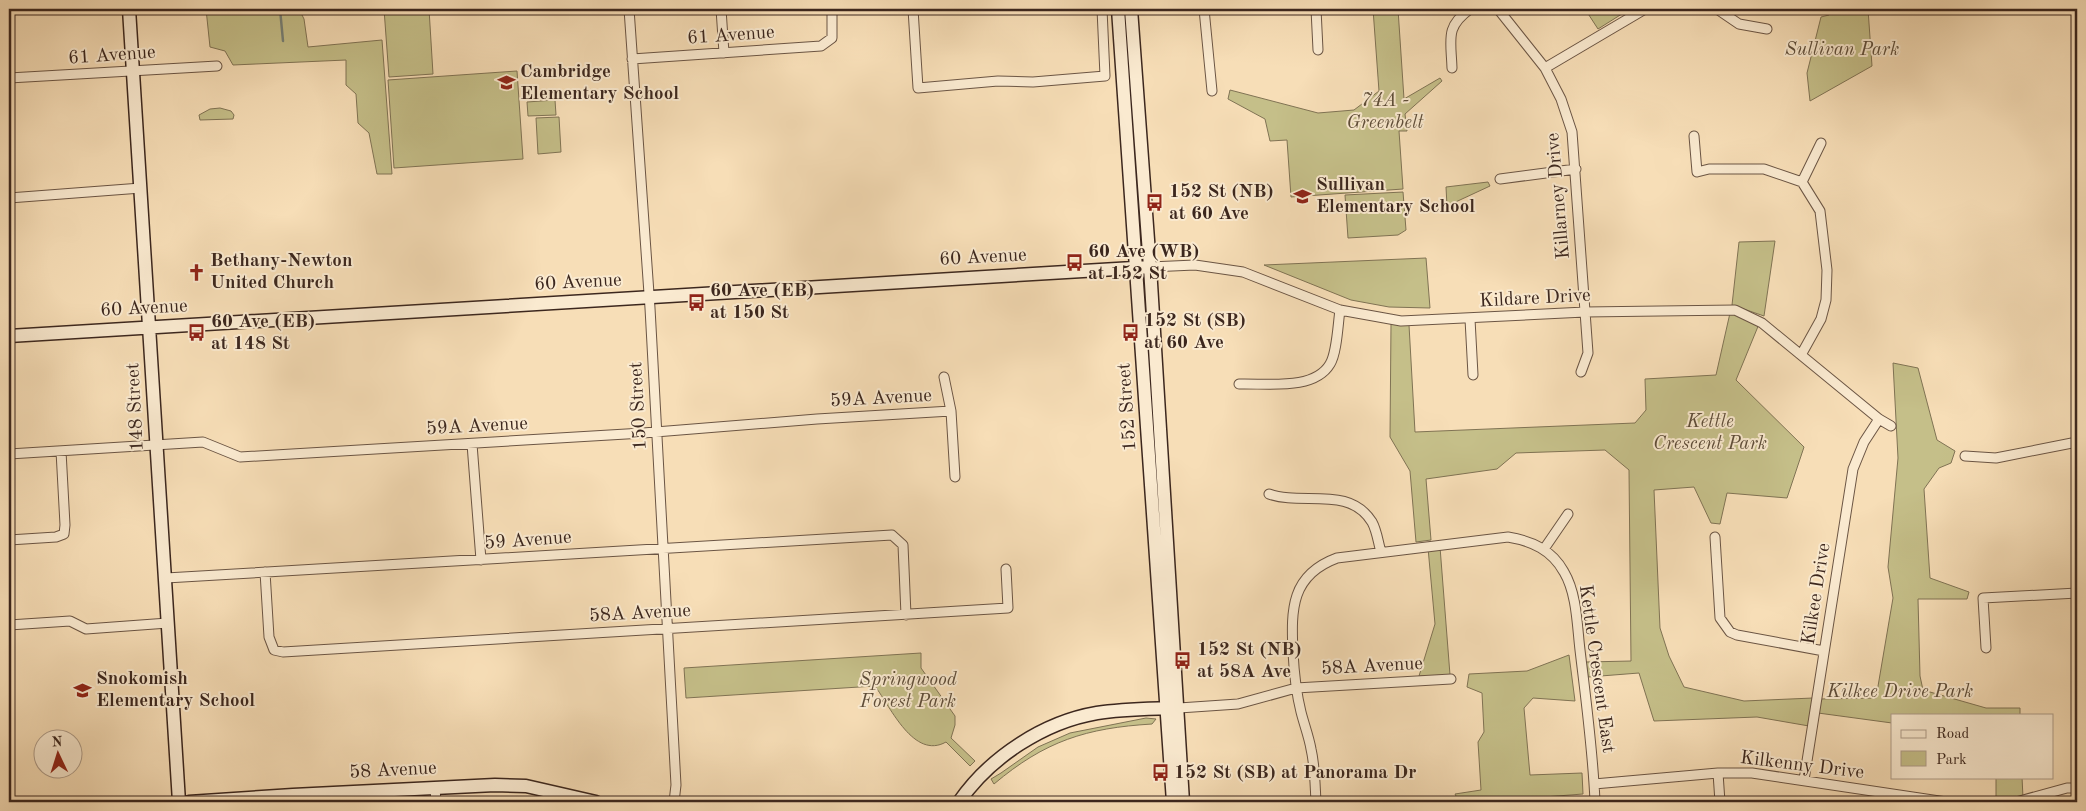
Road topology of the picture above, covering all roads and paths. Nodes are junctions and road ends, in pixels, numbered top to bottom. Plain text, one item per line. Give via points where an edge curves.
1 (129, 9) edge
2 (629, 9) edge
3 (721, 9) edge
4 (832, 9) edge
5 (913, 9) edge
6 (1102, 9) edge
7 (1118, 9) edge
8 (1131, 9) edge
9 (1204, 9) edge
10 (1316, 9) edge
11 (1470, 9) edge
12 (1498, 9) edge
13 (1646, 9) edge
14 (1717, 9) edge
15 (1766, 29) dead end
16 (1318, 50) dead end
17 (724, 52) junction
18 (632, 58) junction
19 (217, 66) dead end
20 (1452, 68) dead end
21 (1545, 68) junction
22 (133, 71) junction
23 (9, 78) edge
24 (1212, 91) dead end
25 (1694, 136) dead end
26 (1821, 143) dead end
27 (1576, 170) junction
28 (1500, 179) dead end
29 (1802, 182) junction
30 (141, 188) junction
31 (9, 198) edge
32 (1144, 267) junction
33 (650, 297) junction
34 (1340, 310) junction
35 (1585, 312) junction
36 (1470, 319) junction
37 (150, 327) junction
38 (9, 336) edge
39 (1801, 355) junction
40 (1581, 372) dead end
41 (1473, 375) dead end
42 (944, 377) dead end
43 (1239, 384) dead end
44 (951, 411) junction
45 (1879, 419) junction
46 (1891, 426) dead end
47 (656, 432) junction
48 (2077, 442) edge
49 (472, 444) junction
50 (157, 445) junction
51 (60, 451) junction
52 (9, 454) edge
53 (1965, 456) dead end
54 (955, 476) dead end
55 (1269, 494) dead end
56 (1568, 514) dead end
57 (1715, 537) dead end
58 (9, 540) edge
59 (663, 548) junction
60 (1544, 550) junction
61 (1381, 552) junction
62 (481, 560) junction
63 (1006, 569) dead end
64 (265, 572) junction
65 (166, 578) junction
66 (2077, 594) edge
67 (906, 615) junction
68 (168, 623) junction
69 (9, 625) edge
70 (668, 629) junction
71 (1986, 648) dead end
72 (1824, 651) junction
73 (1451, 679) dead end
74 (1296, 688) junction
75 (1173, 708) junction
76 (1718, 774) junction
77 (1804, 780) junction
78 (1594, 784) junction
79 (435, 788) junction
80 (2077, 788) edge
81 (179, 802) edge
82 (189, 802) edge
83 (436, 802) edge
84 (596, 802) edge
85 (674, 802) edge
86 (959, 802) edge
87 (1173, 802) edge
88 (1183, 802) edge
89 (1316, 802) edge
90 (1595, 802) edge
91 (1720, 802) edge
92 (1946, 802) edge
93 (2016, 802) edge

1 - 22 main road, 148 Street
2 - 18 street, 150 Street
3 - 17 street
4 - 17 street, 61 Avenue via 834,32 821,46
5 - 6 street via 918,88 1105,76
7 - 32 main road, 152 Street
8 - 32 main road, 152 Street
9 - 24 street
10 - 16 street
11 - 20 street via 1457,18 1451,28
12 - 21 street, Killarney Drive
13 - 21 street
14 - 15 street via 1739,24
17 - 18 street, 61 Avenue
18 - 33 street, 150 Street
19 - 22 street, 61 Avenue
21 - 27 street, Killarney Drive via 1572,132
22 - 23 street, 61 Avenue
22 - 30 main road, 148 Street
25 - 29 street via 1697,172 1764,169
26 - 29 street
27 - 28 street
27 - 35 street, Killarney Drive
29 - 39 street via 1820,211 1827,270 1826,300 1821,319
30 - 31 street
30 - 37 main road, 148 Street
32 - 33 main road, 60 Avenue
32 - 34 street, Kildare Drive via 1195,265 1243,272
32 - 75 main road, 152 Street
33 - 37 main road, 60 Avenue
33 - 47 street, 150 Street
34 - 36 street, Kildare Drive via 1401,321
34 - 43 street via 1331,362 1318,377 1292,383
35 - 36 street, Kildare Drive
35 - 39 street, Kildare Drive via 1735,310 1762,323
35 - 40 street, Killarney Drive via 1588,353
36 - 41 street
37 - 38 main road, 60 Avenue
37 - 50 main road, 148 Street
39 - 45 street, Kildare Drive
42 - 44 street
44 - 47 street, 59A Avenue via 817,418
44 - 54 street
45 - 46 street, Kildare Drive
45 - 72 street, Kilkee Drive via 1864,442 1853,469
47 - 49 street, 59A Avenue
47 - 59 street, 150 Street
48 - 53 street via 1996,458
49 - 50 street, 59A Avenue via 240,456 203,442
49 - 62 street
50 - 51 street, 59A Avenue
50 - 65 main road, 148 Street
51 - 52 street, 59A Avenue
51 - 58 street via 64,534
55 - 61 street via 1286,499 1331,498 1355,506 1372,522
56 - 60 street
57 - 72 street via 1720,618 1730,632
59 - 62 street, 59 Avenue
59 - 67 street, 59 Avenue via 892,535 903,545
59 - 70 street, 150 Street
60 - 61 street via 1508,537
60 - 78 street, Kettle Crescent East via 1563,570 1572,592
61 - 74 street via 1337,558 1313,571 1298,591 1292,615
62 - 64 street, 59 Avenue
63 - 67 street, 58A Avenue via 1008,608
64 - 65 street, 59 Avenue
64 - 70 street, 58A Avenue via 269,637 274,650
65 - 68 main road, 148 Street
66 - 71 street via 1983,598
67 - 70 street, 58A Avenue
68 - 69 street via 86,629 70,621
68 - 81 main road, 148 Street
70 - 85 street, 150 Street via 676,785
72 - 77 street, Kilkee Drive
73 - 74 street, 58A Avenue
74 - 75 street, 58A Avenue via 1238,704
74 - 89 street via 1311,748
75 - 86 main road via 1105,712 1059,724 1004,756 982,774
75 - 87 main road, 152 Street
75 - 88 main road, 152 Street
76 - 77 street, Kilkenny Drive via 1752,773
76 - 78 street, Kilkenny Drive
76 - 91 street
77 - 92 street, Kilkenny Drive
78 - 90 street, Kettle Crescent East
79 - 82 main road, 58 Avenue
79 - 83 street
79 - 84 main road, 58 Avenue via 526,786
80 - 93 street

